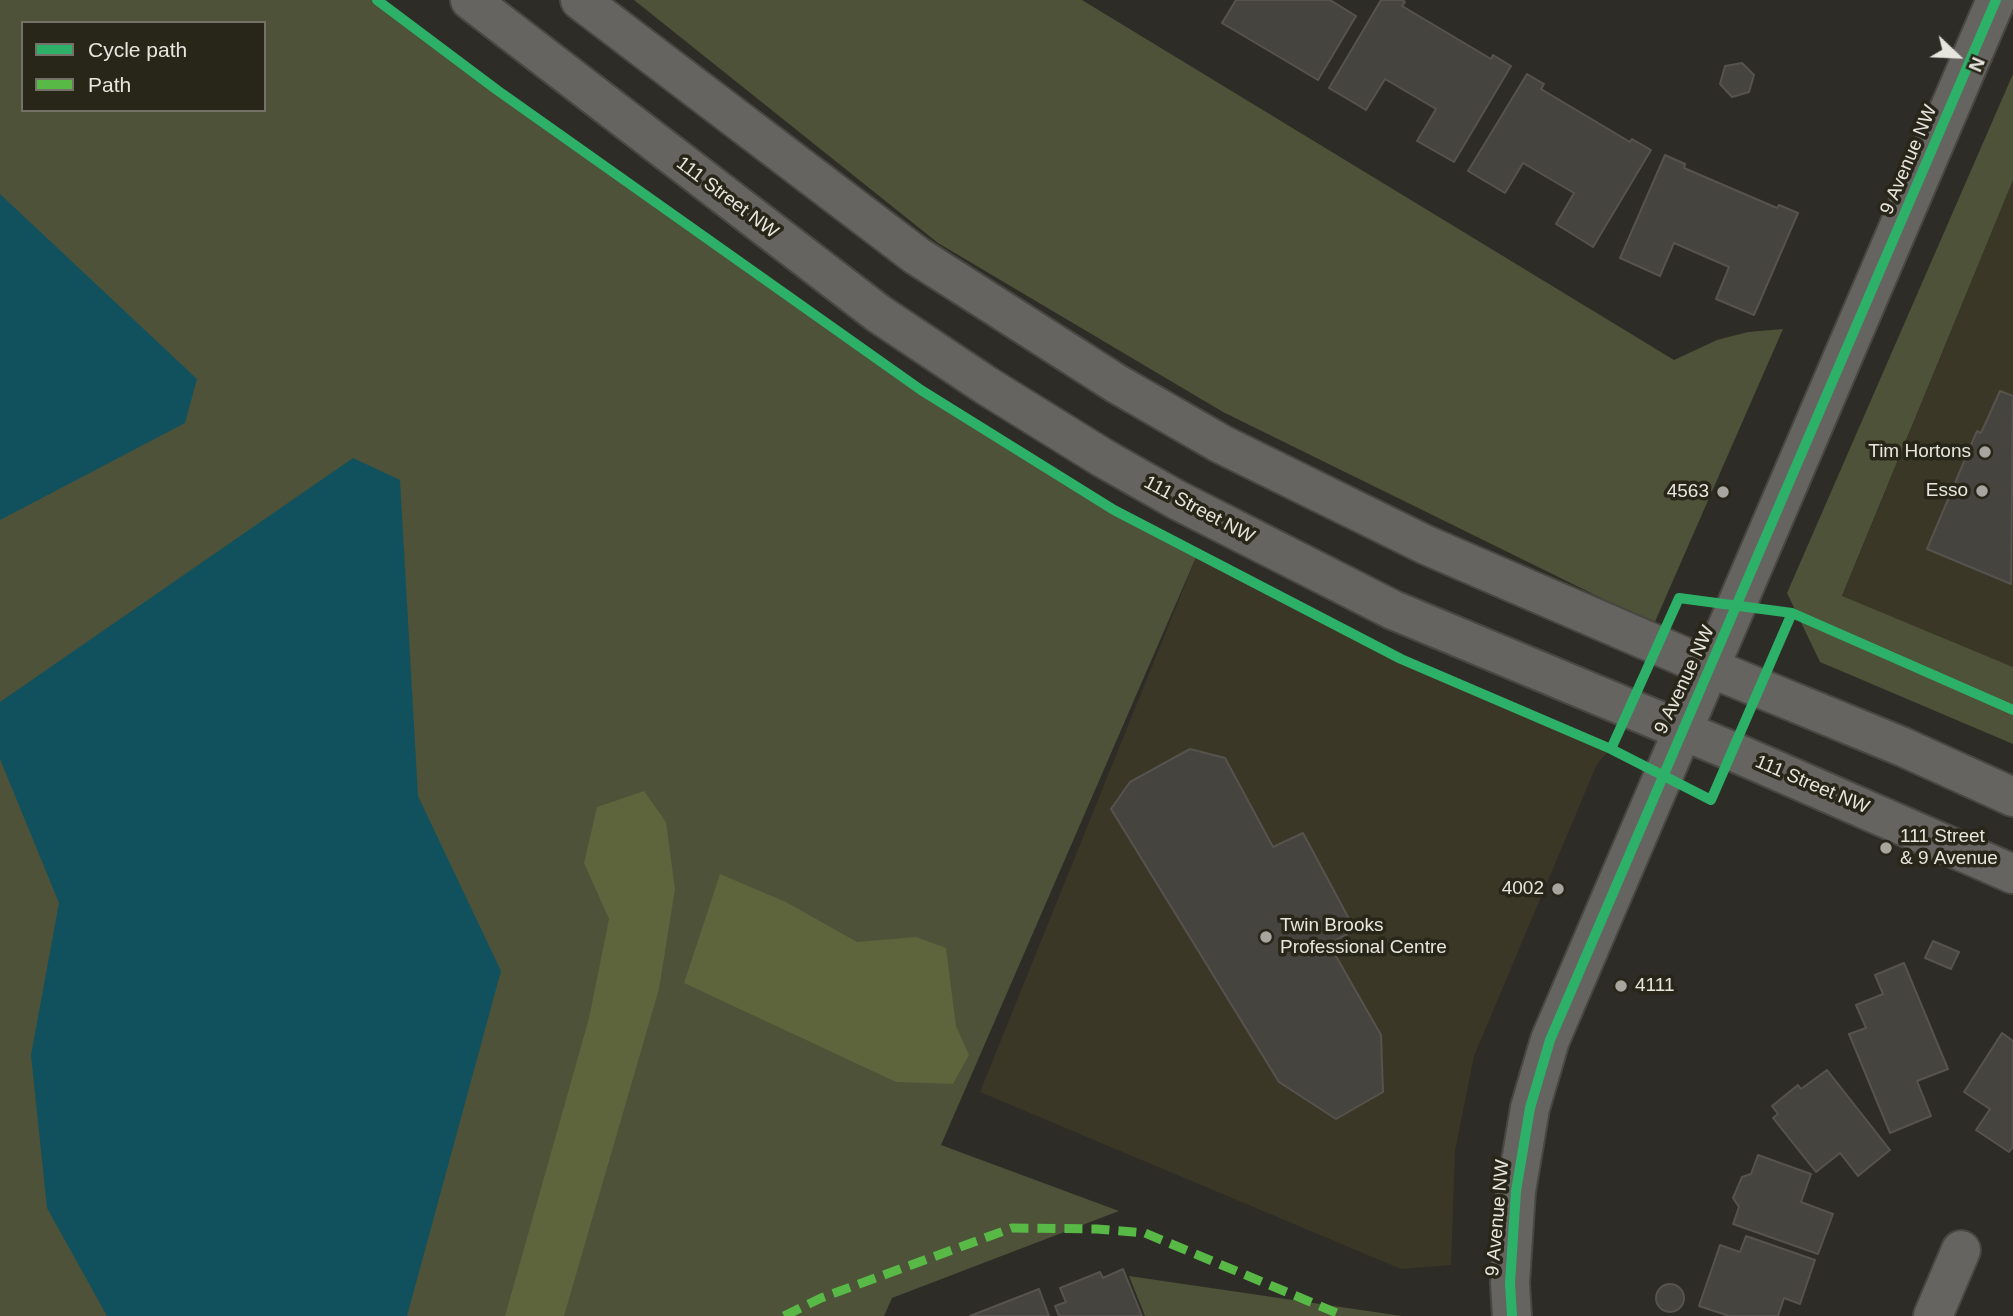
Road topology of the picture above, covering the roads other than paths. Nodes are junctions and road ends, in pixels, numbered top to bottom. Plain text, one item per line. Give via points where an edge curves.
1 (470, 0) edge
2 (580, 0) edge
3 (1996, 0) edge
4 (1709, 667) junction
5 (1680, 730) junction
6 (2013, 797) edge
7 (2013, 874) edge
8 (1961, 1250) dead end
9 (1512, 1316) edge
10 (1933, 1316) edge

1 - 5 main road, 111 Street NW via 879,314 1103,458 1393,610
2 - 4 main road via 917,256 1117,384 1221,444 1426,545
3 - 4 main road, 9 Avenue NW
4 - 5 main road, 9 Avenue NW
4 - 6 main road
5 - 7 main road, 111 Street NW
5 - 9 main road, 9 Avenue NW via 1539,1073 1516,1191
8 - 10 main road

